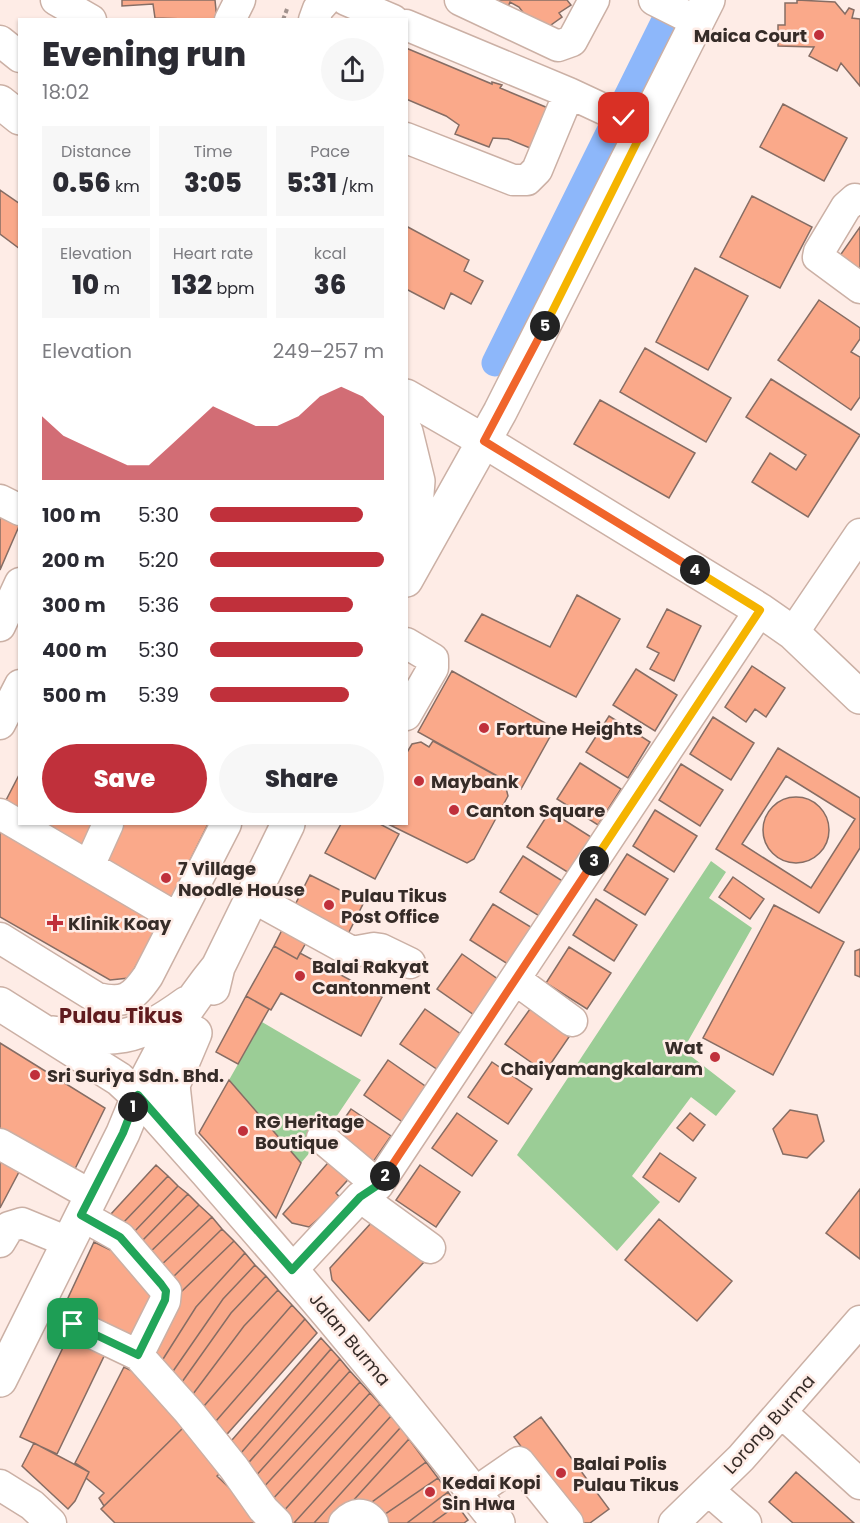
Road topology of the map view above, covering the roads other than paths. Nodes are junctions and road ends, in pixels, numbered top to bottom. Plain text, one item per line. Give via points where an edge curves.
1 (56, 0) edge
2 (240, 0) edge
3 (326, 0) edge
4 (346, 0) edge
5 (460, 0) edge
6 (594, 0) edge
7 (678, 7) edge
8 (88, 18) edge
9 (231, 18) edge
10 (315, 18) edge
11 (388, 18) edge
12 (408, 26) edge
13 (0, 41) edge
14 (18, 55) edge
15 (569, 93) junction
16 (0, 102) edge
17 (18, 116) edge
18 (624, 118) junction
19 (408, 139) edge
20 (860, 200) edge
21 (860, 288) edge
22 (408, 397) edge
23 (408, 440) edge
24 (484, 441) junction
25 (0, 500) edge
26 (18, 509) edge
27 (860, 534) edge
28 (408, 553) edge
29 (408, 576) edge
30 (760, 610) junction
31 (794, 633) junction
32 (408, 644) edge
33 (18, 689) edge
34 (860, 697) edge
35 (408, 712) edge
36 (0, 724) edge
37 (0, 814) edge
38 (18, 825) edge
39 (19, 825) edge
40 (108, 825) edge
41 (225, 825) edge
42 (288, 825) edge
43 (89, 866) junction
44 (252, 897) junction
45 (177, 918) junction
46 (0, 938) edge
47 (410, 963) dead end
48 (218, 967) junction
49 (516, 980) junction
50 (192, 1000) junction
51 (0, 1004) edge
52 (572, 1022) dead end
53 (48, 1033) junction
54 (138, 1095) junction
55 (322, 1138) dead end
56 (179, 1140) junction
57 (0, 1144) edge
58 (369, 1191) junction
59 (80, 1217) junction
60 (0, 1242) edge
61 (430, 1248) dead end
62 (292, 1270) junction
63 (860, 1321) edge
64 (73, 1324) dead end
65 (138, 1355) junction
66 (0, 1380) edge
67 (781, 1412) junction
68 (860, 1484) edge
69 (0, 1485) edge
70 (708, 1490) junction
71 (474, 1493) junction
72 (51, 1523) edge
73 (277, 1523) edge
74 (344, 1523) edge
75 (373, 1523) edge
76 (498, 1523) edge
77 (568, 1523) edge
78 (674, 1523) edge
79 (746, 1523) edge

1 - 8 street
2 - 9 street
3 - 10 street
4 - 11 street
5 - 6 street via 558,46 572,41
7 - 18 main road
12 - 15 street
13 - 14 street
15 - 18 street
15 - 19 street via 537,170 527,180 513,180
16 - 17 main road
18 - 24 main road via 543,330
20 - 21 street via 855,199 846,207 818,257
22 - 24 main road
23 - 28 main road via 418,481 416,519
24 - 29 main road
24 - 30 main road
25 - 26 street
27 - 31 street
30 - 31 main road
30 - 49 street
31 - 34 main road
32 - 35 street via 433,659 433,668
33 - 36 street
37 - 38 street
39 - 43 street
40 - 43 street
41 - 45 street
42 - 44 main road
43 - 45 street
44 - 47 street via 352,952 381,949
44 - 48 main road
45 - 46 street via 138,990 128,999 112,1001 96,998
48 - 50 main road
48 - 56 main road via 208,1006 173,1085
49 - 52 street
49 - 58 street
50 - 53 main road via 161,1022 132,1035 96,1038
50 - 54 main road
51 - 53 main road, Jalan Burma
53 - 54 main road, Jalan Burma
54 - 56 main road, Jalan Burma
54 - 59 main road
55 - 58 street
56 - 62 main road, Jalan Burma
57 - 59 street
58 - 61 street
58 - 62 street
59 - 60 street via 9,1227
59 - 65 street via 120,1237 166,1291
59 - 66 main road
62 - 71 main road, Jalan Burma via 407,1406
63 - 67 street, Lorong Burma
64 - 65 street
65 - 73 street
67 - 68 street
67 - 70 street, Lorong Burma
69 - 72 street via 32,1505
70 - 78 street, Lorong Burma
70 - 79 street
71 - 76 main road, Jalan Burma
71 - 77 street via 519,1462
74 - 75 street via 356,1514 363,1514

